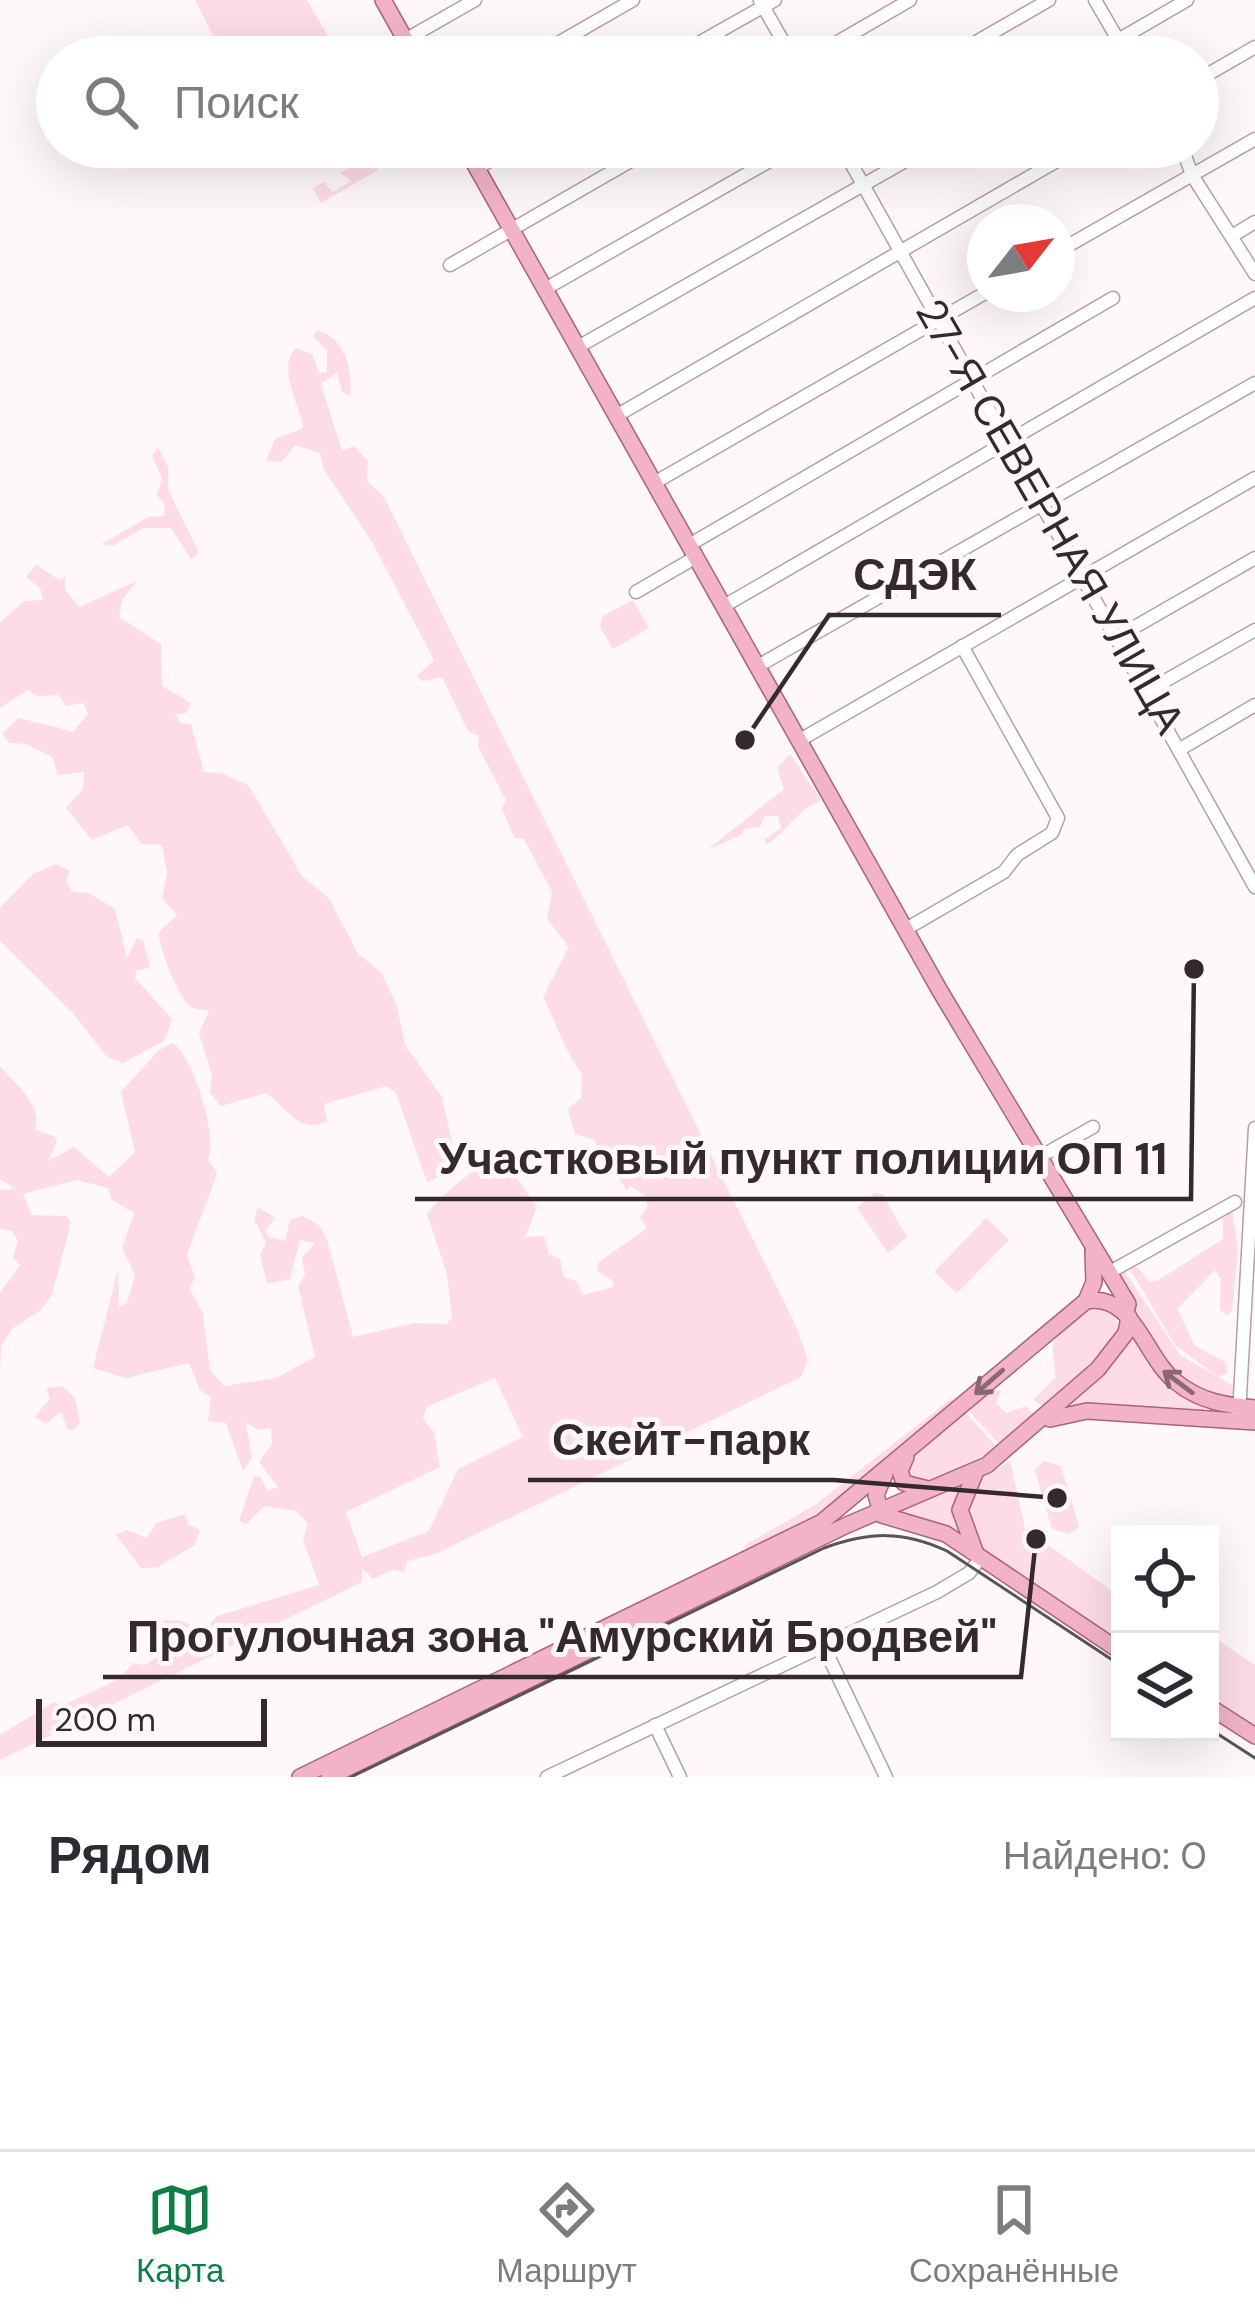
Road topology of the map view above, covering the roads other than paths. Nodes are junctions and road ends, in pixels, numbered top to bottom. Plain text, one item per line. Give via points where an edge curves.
1 (383, 0) edge
2 (475, 0) edge
3 (633, 0) edge
4 (910, 0) edge
5 (1049, 0) edge
6 (1095, 0) edge
7 (1187, 0) edge
8 (766, 2) edge
9 (403, 36) edge
10 (412, 36) edge
11 (570, 36) edge
12 (709, 36) edge
13 (782, 36) edge
14 (848, 36) edge
15 (986, 36) edge
16 (1116, 36) edge
17 (1125, 36) edge
18 (1255, 47) edge
19 (1219, 68) edge
20 (1255, 139) edge
21 (1219, 160) edge
22 (477, 168) edge
23 (618, 168) edge
24 (757, 168) edge
25 (854, 168) edge
26 (894, 168) edge
27 (1045, 168) edge
28 (1190, 168) edge
29 (1204, 168) edge
30 (1192, 175) junction
31 (864, 185) junction
32 (1255, 222) edge
33 (512, 229) junction
34 (1232, 236) junction
35 (1075, 242) edge
36 (901, 251) junction
37 (449, 265) dead end
38 (1255, 274) edge
39 (545, 289) junction
40 (1113, 298) dead end
41 (1255, 298) edge
42 (967, 304) edge
43 (939, 320) junction
44 (578, 347) junction
45 (973, 379) junction
46 (1255, 383) edge
47 (616, 416) junction
48 (1010, 443) junction
49 (1255, 478) edge
50 (654, 483) junction
51 (1043, 502) junction
52 (693, 551) junction
53 (1255, 558) edge
54 (1085, 576) junction
55 (636, 592) dead end
56 (724, 606) junction
57 (1255, 631) edge
58 (1119, 636) junction
59 (962, 646) junction
60 (758, 667) junction
61 (1149, 690) junction
62 (1255, 705) edge
63 (800, 740) junction
64 (1182, 748) junction
65 (1248, 853) edge
66 (1255, 887) edge
67 (906, 929) junction
68 (1093, 1127) dead end
69 (1255, 1128) edge
70 (1038, 1158) junction
71 (1235, 1202) dead end
72 (1093, 1252) junction
73 (1110, 1272) junction
74 (1085, 1301) junction
75 (1127, 1314) junction
76 (1247, 1414) edge
77 (1042, 1423) junction
78 (910, 1452) junction
79 (886, 1471) junction
80 (976, 1471) junction
81 (931, 1488) junction
82 (885, 1515) junction
83 (784, 1548) junction
84 (980, 1559) junction
85 (823, 1645) junction
86 (1111, 1645) edge
87 (1219, 1713) edge
88 (655, 1725) junction
89 (1255, 1736) edge
90 (334, 1770) edge
91 (300, 1777) edge
92 (547, 1777) edge
93 (680, 1777) edge
94 (886, 1777) edge

1 - 9 main road
2 - 10 street
3 - 11 street
4 - 14 street
5 - 15 street
6 - 16 street
7 - 17 street
8 - 12 street
8 - 13 street
18 - 19 street
20 - 21 street
22 - 33 main road
23 - 33 street
24 - 39 street
25 - 31 street, 27-Я СЕВЕРНАЯ УЛИЦА
26 - 31 street
27 - 36 street
28 - 30 street
29 - 30 street
30 - 34 street
30 - 35 street
31 - 36 street, 27-Я СЕВЕРНАЯ УЛИЦА
31 - 44 street
32 - 34 street
33 - 37 street
33 - 39 main road
34 - 38 street
36 - 43 street, 27-Я СЕВЕРНАЯ УЛИЦА
36 - 47 street
39 - 44 main road
40 - 45 street
41 - 48 street
42 - 43 street
43 - 45 street, 27-Я СЕВЕРНАЯ УЛИЦА
43 - 50 street
44 - 47 main road
45 - 48 street, 27-Я СЕВЕРНАЯ УЛИЦА
45 - 52 street
46 - 51 street
47 - 50 main road
48 - 51 street, 27-Я СЕВЕРНАЯ УЛИЦА
48 - 56 street
49 - 54 street
50 - 52 main road
51 - 54 street, 27-Я СЕВЕРНАЯ УЛИЦА
51 - 60 street
52 - 55 street
52 - 56 main road
53 - 58 street
54 - 58 street, 27-Я СЕВЕРНАЯ УЛИЦА
54 - 59 street
56 - 60 main road
57 - 61 street
58 - 61 street, 27-Я СЕВЕРНАЯ УЛИЦА
59 - 63 street
59 - 67 street via 1058,818 1052,833 1004,872
60 - 63 main road
61 - 64 street, 27-Я СЕВЕРНАЯ УЛИЦА
62 - 64 street
63 - 67 main road
64 - 65 street, 27-Я СЕВЕРНАЯ УЛИЦА
65 - 66 street, 27-Я СЕВЕРНАЯ УЛИЦА
67 - 70 main road
68 - 70 street
69 - 76 street
70 - 72 main road
71 - 73 street
72 - 73 main road
72 - 74 main road
73 - 75 main road
74 - 75 main road via 1106,1299
74 -> 78 main road
76 -> 75 main road via 1174,1381
75 - 77 main road via 1115,1348
76 - 77 main road via 1087,1411
77 - 80 main road
78 - 79 main road
78 - 81 main road via 902,1480
79 - 82 main road via 875,1495
79 - 83 main road
80 - 81 main road
80 - 84 main road via 960,1510
81 - 82 main road
82 - 83 main road
82 - 84 main road via 936,1529
83 - 90 main road
84 - 85 street via 950,1585
84 - 86 main road
85 - 88 street
85 - 94 street
87 - 89 main road
88 - 92 street
88 - 93 street
90 - 91 main road

